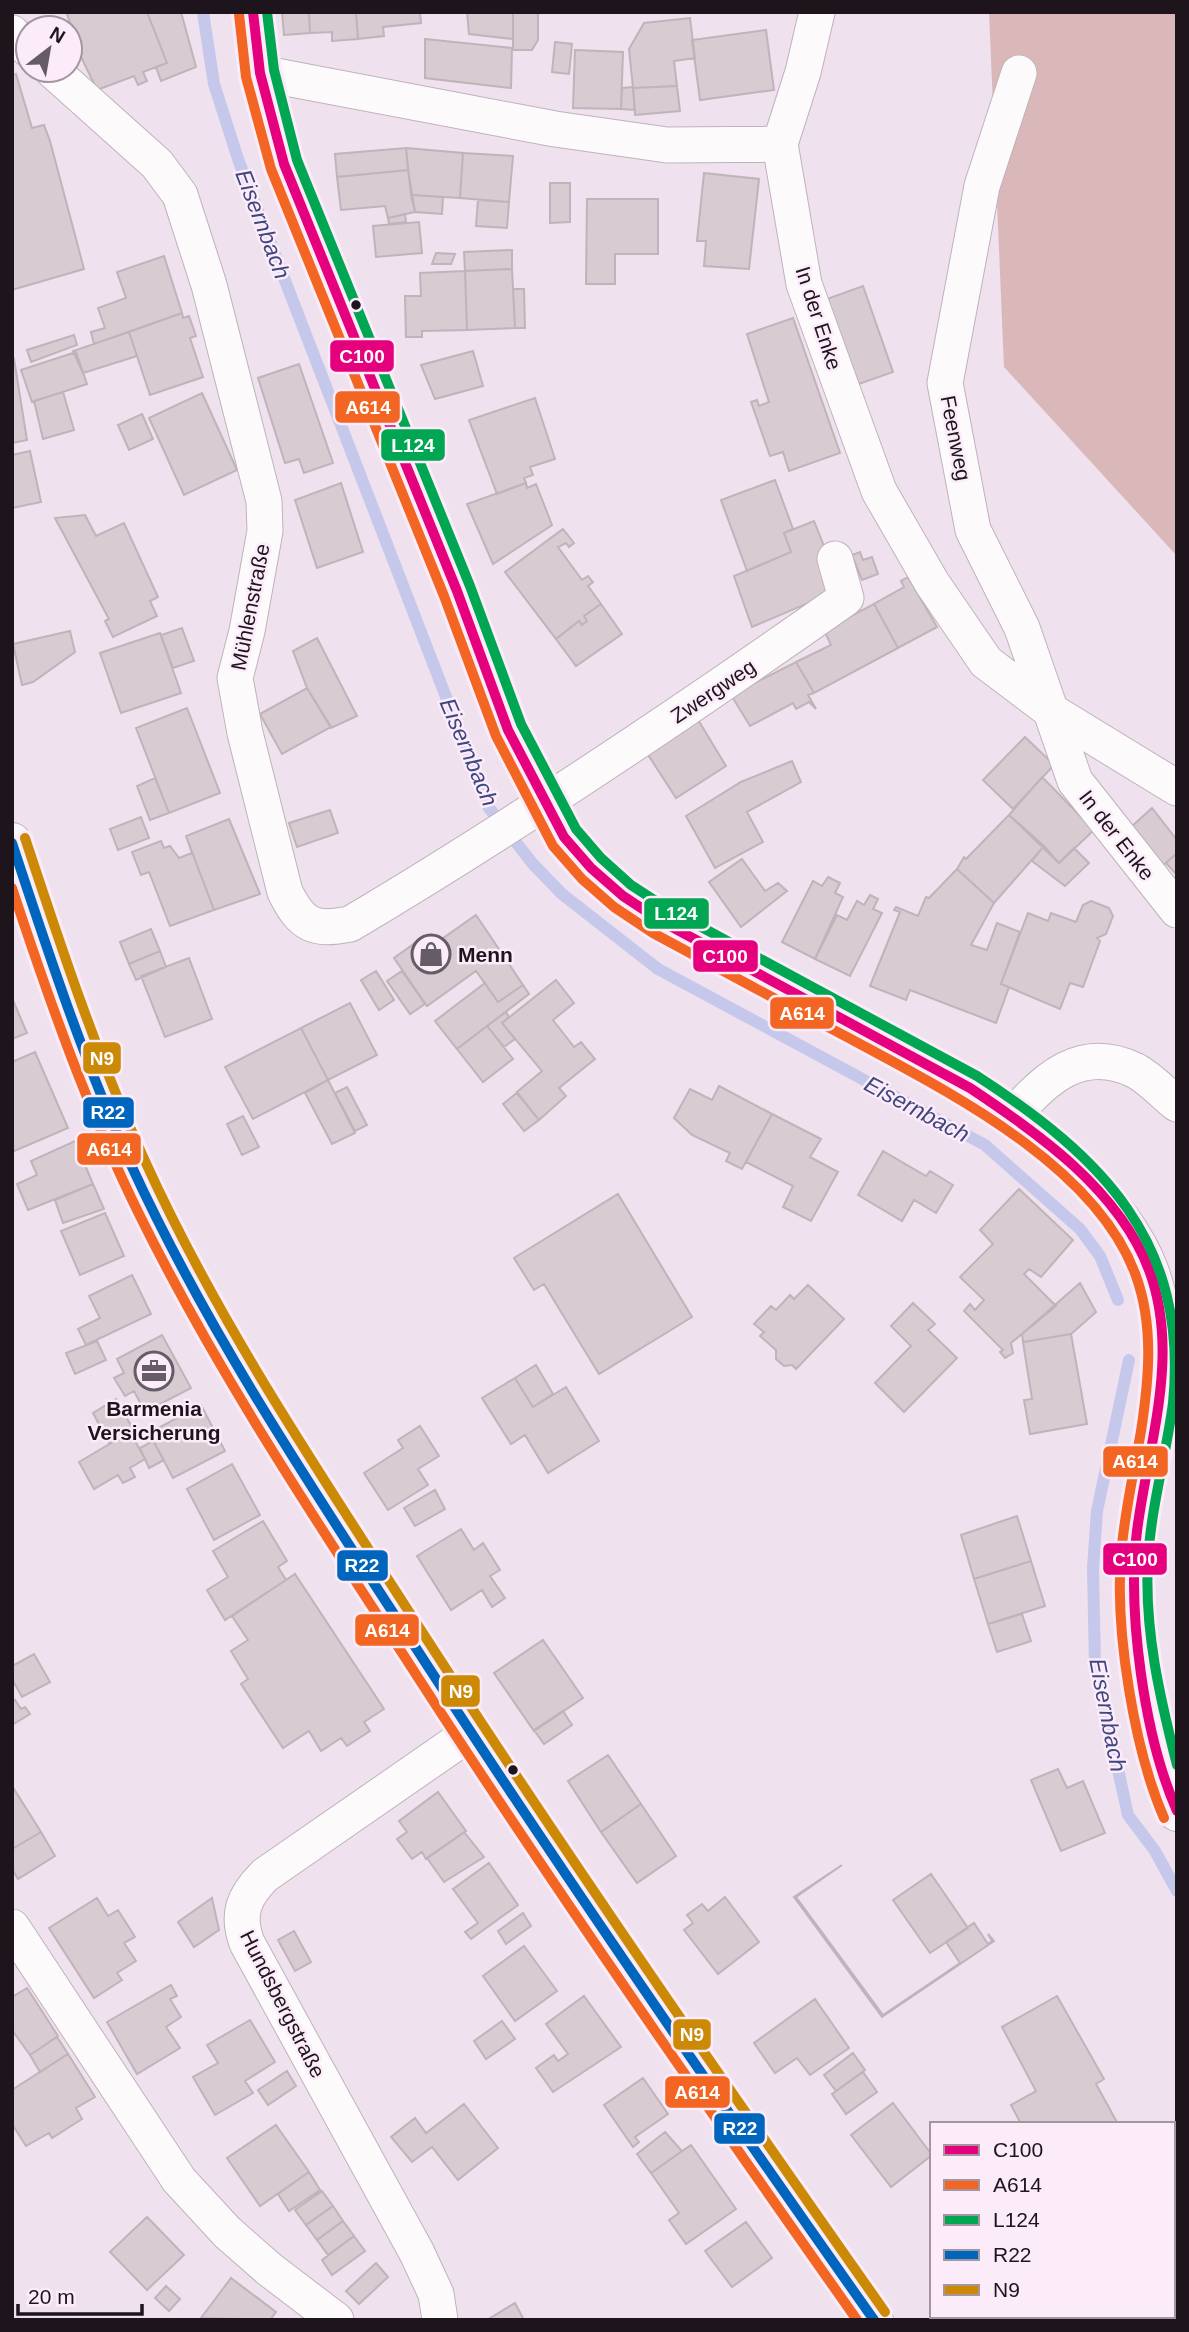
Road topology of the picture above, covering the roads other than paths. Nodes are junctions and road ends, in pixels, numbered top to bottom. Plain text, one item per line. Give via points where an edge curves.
1 (253, 12) edge
2 (817, 12) edge
3 (260, 73) junction
4 (1018, 73) dead end
5 (68, 84) edge
6 (780, 144) junction
7 (835, 559) dead end
8 (1051, 711) junction
9 (1177, 788) edge
10 (534, 811) junction
11 (12, 842) edge
12 (1177, 910) edge
13 (1177, 1104) edge
14 (1013, 1116) junction
15 (470, 1733) junction
16 (1177, 1812) edge
17 (12, 1927) edge
18 (336, 2320) edge
19 (440, 2320) edge
20 (874, 2320) edge

1 - 3 main road
2 - 6 street
3 - 6 street via 555,129 667,145
3 - 10 main road via 284,164 457,591
4 - 8 street, Feenweg via 982,186 945,383 973,530 1022,628
5 - 10 street, Mühlenstraße via 157,164 180,195 209,285 264,501 265,531 235,678 278,867 295,912 307,923 325,929 350,924
6 - 8 street, In der Enke via 804,284 879,491 932,583 986,662
7 - 10 street, Zwergweg via 846,598
8 - 9 street
8 - 12 street, In der Enke via 1075,781
10 - 14 main road via 623,896 661,922 970,1088
11 - 15 main road via 74,1028 152,1210 261,1403
13 - 14 street via 1135,1070 1102,1061 1075,1064 1039,1085
14 - 16 main road via 1064,1159 1127,1229 1149,1269 1161,1311 1162,1386 1137,1533 1134,1625 1157,1744
15 - 19 street, Hundsbergstraße via 265,1875 245,1899 241,1913 247,1943 417,2253 436,2294
15 - 20 main road via 677,2042
17 - 18 street via 179,2180 238,2241

